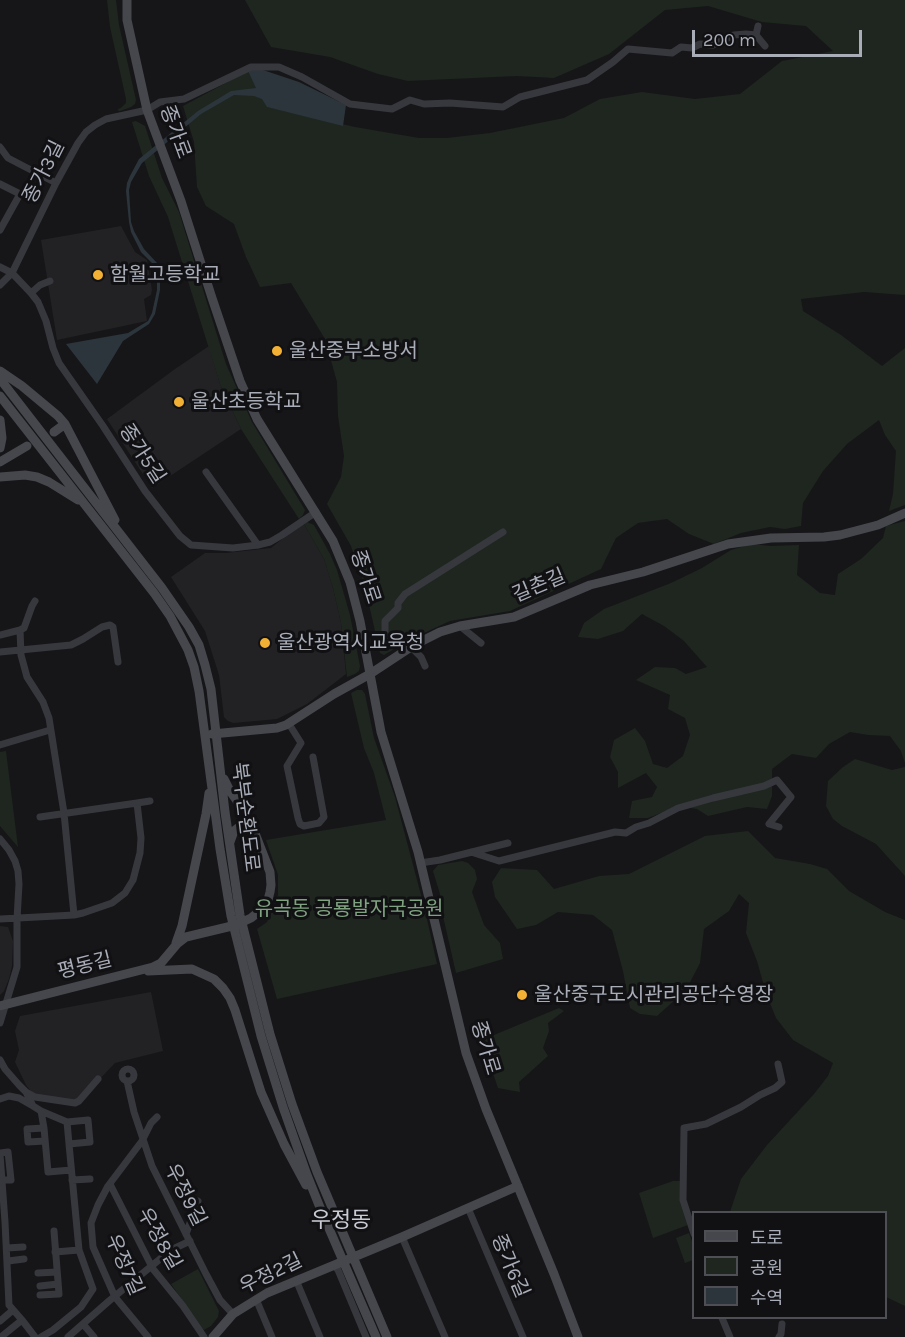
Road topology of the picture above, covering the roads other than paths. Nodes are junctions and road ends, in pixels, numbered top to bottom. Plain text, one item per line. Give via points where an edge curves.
1 (127, 0) edge
2 (758, 26) dead end
3 (756, 35) junction
4 (765, 46) dead end
5 (147, 110) junction
6 (0, 147) edge
7 (56, 183) junction
8 (0, 184) edge
9 (1, 227) edge
10 (0, 267) edge
11 (12, 273) junction
12 (50, 281) dead end
13 (0, 285) edge
14 (31, 293) junction
15 (0, 371) edge
16 (0, 379) edge
17 (0, 396) edge
18 (0, 420) edge
19 (65, 424) junction
20 (54, 432) dead end
21 (27, 446) dead end
22 (0, 448) edge
23 (0, 462) edge
24 (206, 472) dead end
25 (0, 477) edge
26 (87, 507) junction
27 (316, 512) junction
28 (905, 513) edge
29 (503, 532) dead end
30 (128, 544) junction
31 (258, 545) junction
32 (35, 601) dead end
33 (460, 626) junction
34 (20, 630) junction
35 (0, 635) edge
36 (481, 643) dead end
37 (411, 647) junction
38 (21, 651) junction
39 (0, 652) edge
40 (118, 662) dead end
41 (425, 666) dead end
42 (370, 674) junction
43 (289, 723) junction
44 (50, 730) junction
45 (217, 734) junction
46 (205, 735) junction
47 (0, 745) edge
48 (313, 756) dead end
49 (220, 766) junction
50 (210, 776) junction
51 (150, 801) dead end
52 (137, 803) junction
53 (64, 813) junction
54 (40, 817) dead end
55 (779, 827) dead end
56 (256, 836) junction
57 (0, 839) edge
58 (508, 843) dead end
59 (229, 847) junction
60 (471, 852) junction
61 (420, 863) junction
62 (230, 885) junction
63 (74, 915) junction
64 (0, 919) edge
65 (16, 919) junction
66 (172, 951) junction
67 (140, 971) junction
68 (254, 990) junction
69 (3, 1006) edge
70 (0, 1023) edge
71 (0, 1060) edge
72 (778, 1064) dead end
73 (98, 1079) dead end
74 (127, 1081) dead end
75 (26, 1092) junction
76 (0, 1099) edge
77 (33, 1106) junction
78 (41, 1111) junction
79 (157, 1117) dead end
80 (67, 1122) junction
81 (44, 1128) junction
82 (45, 1141) junction
83 (142, 1141) junction
84 (69, 1144) junction
85 (0, 1154) edge
86 (71, 1170) junction
87 (90, 1179) dead end
88 (72, 1180) junction
89 (110, 1184) junction
90 (518, 1186) junction
91 (198, 1202) dead end
92 (468, 1208) junction
93 (321, 1210) junction
94 (54, 1231) dead end
95 (692, 1231) edge
96 (186, 1234) junction
97 (402, 1237) junction
98 (190, 1241) junction
99 (23, 1247) dead end
100 (7, 1248) junction
101 (79, 1250) junction
102 (55, 1252) junction
103 (353, 1257) junction
104 (24, 1260) dead end
105 (8, 1261) junction
106 (338, 1263) junction
107 (152, 1266) junction
108 (57, 1272) junction
109 (38, 1273) dead end
110 (296, 1280) junction
111 (58, 1284) junction
112 (40, 1286) dead end
113 (40, 1295) dead end
114 (115, 1297) junction
115 (256, 1299) junction
116 (13, 1310) junction
117 (233, 1314) junction
118 (723, 1319) edge
119 (22, 1320) junction
120 (0, 1321) edge
121 (83, 1324) junction
122 (782, 1324) dead end
123 (2, 1337) edge
124 (35, 1337) edge
125 (41, 1337) edge
126 (68, 1337) edge
127 (94, 1337) edge
128 (148, 1337) edge
129 (204, 1337) edge
130 (213, 1337) edge
131 (272, 1337) edge
132 (320, 1337) edge
133 (366, 1337) edge
134 (376, 1337) edge
135 (387, 1337) edge
136 (445, 1337) edge
137 (522, 1337) edge
138 (579, 1337) edge
139 (730, 1337) edge
140 (780, 1337) edge

1 - 5 main road, 종가로
2 - 3 street
3 - 4 street
3 - 5 street, 종가3길 via 734,35 713,45 681,47 672,52 628,49 587,80 520,97 503,107 410,100 392,109 350,104 279,67 251,67 184,99 160,102
5 - 7 street, 종가3길 via 106,119 86,132
5 - 27 main road, 종가로 via 240,381 257,419
6 - 7 street via 8,159
7 - 11 street, 종가3길
8 - 9 street via 20,194
10 - 11 street, 종가5길
11 - 13 street, 종가3길
11 - 14 street, 종가5길
12 - 14 street
14 - 31 street, 종가5길 via 43,312 59,363 180,536 191,545 209,548
15 - 19 main road
16 - 30 main road, 북부순환도로
17 - 26 main road, 북부순환도로
18 - 22 main road
19 - 20 main road
19 - 30 main road
21 - 23 main road
24 - 31 street
25 - 26 main road via 37,477
26 - 46 main road, 북부순환도로 via 180,632 194,667
27 - 31 street, 종가5길
27 - 42 main road, 종가로 via 350,582
28 - 33 main road, 길촌길 via 840,535 728,544 590,585 514,617
29 - 37 street via 405,594 385,621 384,641 389,644 406,636
30 - 45 main road, 북부순환도로 via 178,610 198,645 211,689
32 - 34 street
33 - 36 street
33 - 37 main road, 길촌길
34 - 35 street
34 - 38 street
37 - 41 street
37 - 42 main road, 길촌길
38 - 39 street
38 - 40 street via 71,645 110,625
38 - 44 street via 27,677 46,708
42 - 43 main road, 길촌길
42 - 61 main road, 종가로 via 381,732
43 - 45 main road, 길촌길 via 277,728
43 - 48 street via 301,743 287,766 298,818 304,826 320,823 324,817
44 - 47 street
44 - 53 street
45 - 46 main road, 길촌길
45 - 49 main road, 북부순환도로
46 - 50 main road, 북부순환도로
49 - 56 main road, 평동길
49 - 59 main road, 북부순환도로
50 - 62 main road, 북부순환도로
50 - 66 main road via 182,926
51 - 52 street
52 - 53 street
52 - 63 street via 140,853 129,886 112,903
53 - 54 street
53 - 63 street
55 - 60 street via 770,824 791,796 777,780 678,808 626,833 615,832 499,861
56 - 59 main road via 250,828 239,827
56 - 66 main road, 평동길 via 271,879 268,900 261,910 236,925 186,937
57 - 65 street via 18,871
58 - 60 street
59 - 62 main road, 북부순환도로
60 - 61 street
61 - 90 main road, 종가로 via 466,1053
62 - 68 main road, 북부순환도로 via 236,938
63 - 65 street
64 - 65 street
65 - 69 street via 17,967
66 - 67 main road, 평동길 via 161,963
67 - 69 main road, 평동길
67 - 93 main road via 192,969 223,988 235,1010 261,1092
68 - 93 main road, 북부순환도로 via 261,1036
68 - 103 main road, 북부순환도로 via 317,1172
69 - 70 street
71 - 75 street
72 - 95 street via 782,1082 775,1088 706,1124 684,1128 683,1200
73 - 75 street via 75,1103
74 - 83 street, 우정9길
75 - 77 street
76 - 77 street via 19,1098
77 - 78 street
78 - 80 street
78 - 81 street
79 - 83 street, 우정7길
80 - 84 street
80 - 84 street via 88,1120 90,1142
81 - 82 street
81 - 82 street via 27,1129 27,1142
82 - 86 street via 48,1172
83 - 89 street, 우정7길
83 - 96 street, 우정9길
84 - 86 street
85 - 100 street
86 - 88 street
87 - 88 street
88 - 101 street
89 - 107 street, 우정8길
89 - 114 street, 우정7길 via 91,1223 93,1246
90 - 92 main road
90 - 138 main road, 종가로
91 - 96 street
92 - 97 main road
92 - 137 street, 종가6길
93 - 106 main road, 북부순환도로
94 - 102 street
96 - 98 street, 우정9길
97 - 103 main road
97 - 136 street
98 - 107 street
98 - 117 street, 우정9길 via 220,1299
99 - 100 street
100 - 105 street
101 - 102 street
101 - 125 street via 93,1289 81,1306
102 - 108 street
103 - 106 main road, 우정2길
103 - 135 main road, 북부순환도로
104 - 105 street
105 - 116 street via 9,1305
106 - 110 main road, 우정2길
106 - 133 street
106 - 134 main road, 북부순환도로
107 - 114 street
107 - 129 street, 우정8길
108 - 109 street
108 - 111 street
110 - 115 main road, 우정2길
110 - 132 street
111 - 112 street
111 - 113 street via 59,1294
114 - 121 street
114 - 128 street, 우정7길
115 - 117 main road, 우정2길
115 - 131 street
116 - 119 street
116 - 120 street
117 - 130 main road, 우정2길
118 - 139 street
119 - 123 street
119 - 124 street
121 - 126 street
121 - 127 street
122 - 140 street

